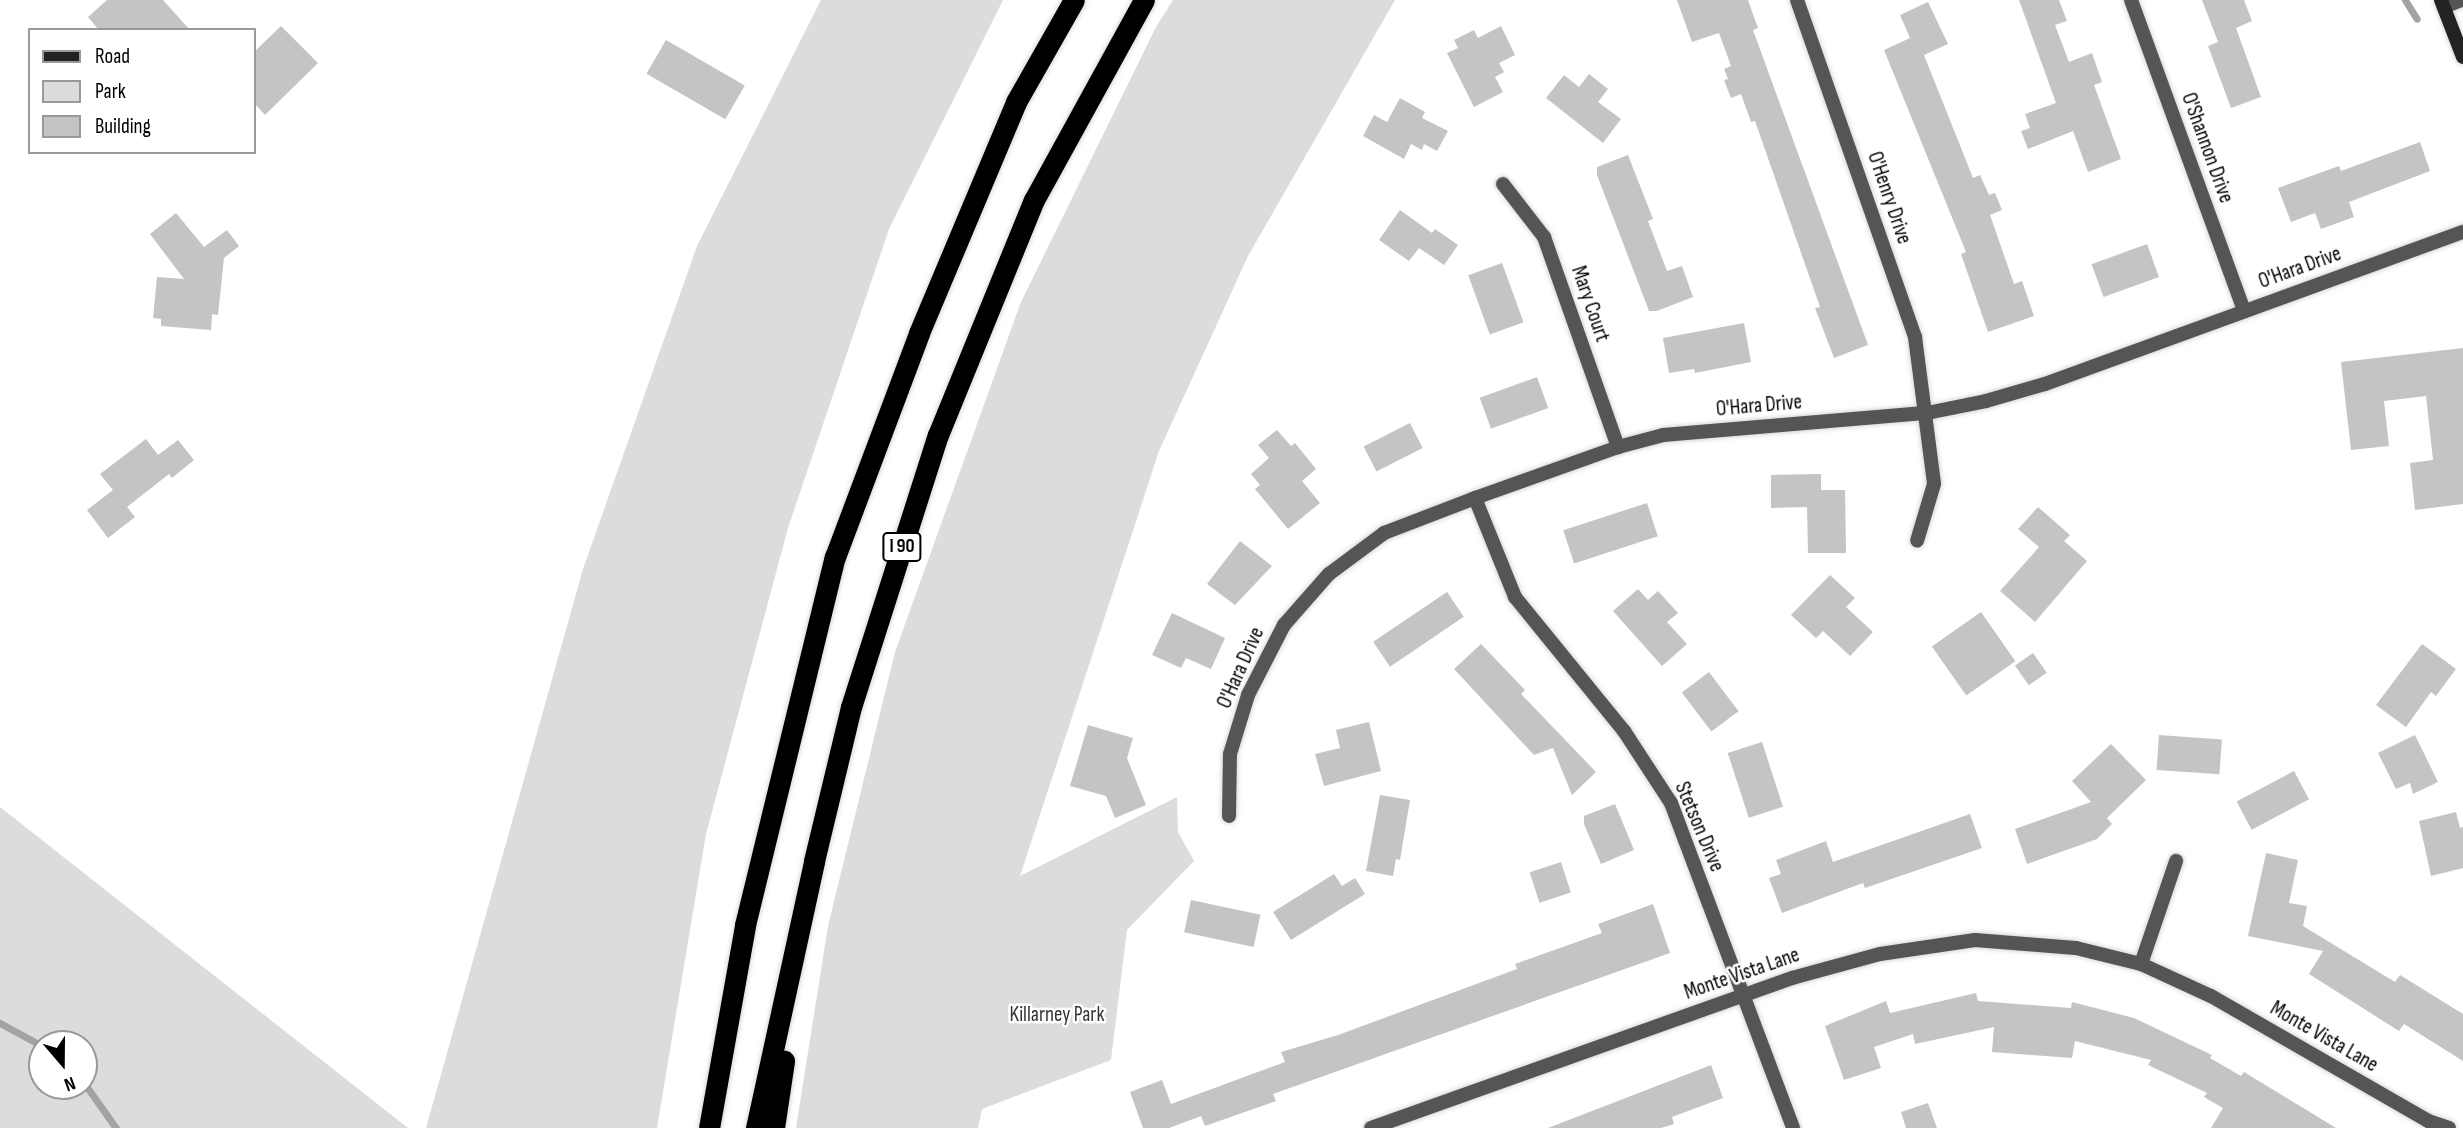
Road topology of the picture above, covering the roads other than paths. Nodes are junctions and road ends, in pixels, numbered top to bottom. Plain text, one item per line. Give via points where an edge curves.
1 (1074, 0) edge
2 (1144, 0) edge
3 (1797, 0) edge
4 (2131, 0) edge
5 (2461, 0) edge
6 (2442, 4) edge
7 (2463, 57) edge
8 (1503, 184) dead end
9 (2463, 232) edge
10 (2244, 311) junction
11 (1927, 413) junction
12 (1618, 447) junction
13 (1475, 498) junction
14 (1917, 541) dead end
15 (1229, 816) dead end
16 (814, 861) junction
17 (2176, 861) dead end
18 (2141, 964) junction
19 (1742, 995) junction
20 (709, 1128) edge
21 (756, 1128) edge
22 (774, 1128) edge
23 (1371, 1128) edge
24 (1793, 1128) edge
25 (2449, 1128) edge

1 - 20 highway via 1016,102 919,333 835,557 745,925
2 - 16 highway, I 90 via 1034,200 938,435 851,707
3 - 11 street, O'Henry Drive via 1915,337
4 - 10 street, O'Shannon Drive
5 - 6 street
6 - 7 main road
8 - 12 street, Mary Court via 1544,237
9 - 10 street, O'Hara Drive
10 - 11 street, O'Hara Drive via 2045,384
11 - 12 street, O'Hara Drive via 1663,435
11 - 14 street, O'Henry Drive via 1934,484
12 - 13 street, O'Hara Drive
13 - 15 street, O'Hara Drive via 1384,533 1329,574 1284,625 1248,695 1230,754
13 - 19 street, Stetson Drive via 1515,597 1624,731 1671,803
16 - 21 highway, I 90
16 - 22 highway, I 90
17 - 18 street
18 - 19 street, Monte Vista Lane via 2076,948 1975,940 1880,954
18 - 25 street, Monte Vista Lane via 2211,996 2427,1121
19 - 23 street, Monte Vista Lane
19 - 24 street, Stetson Drive

